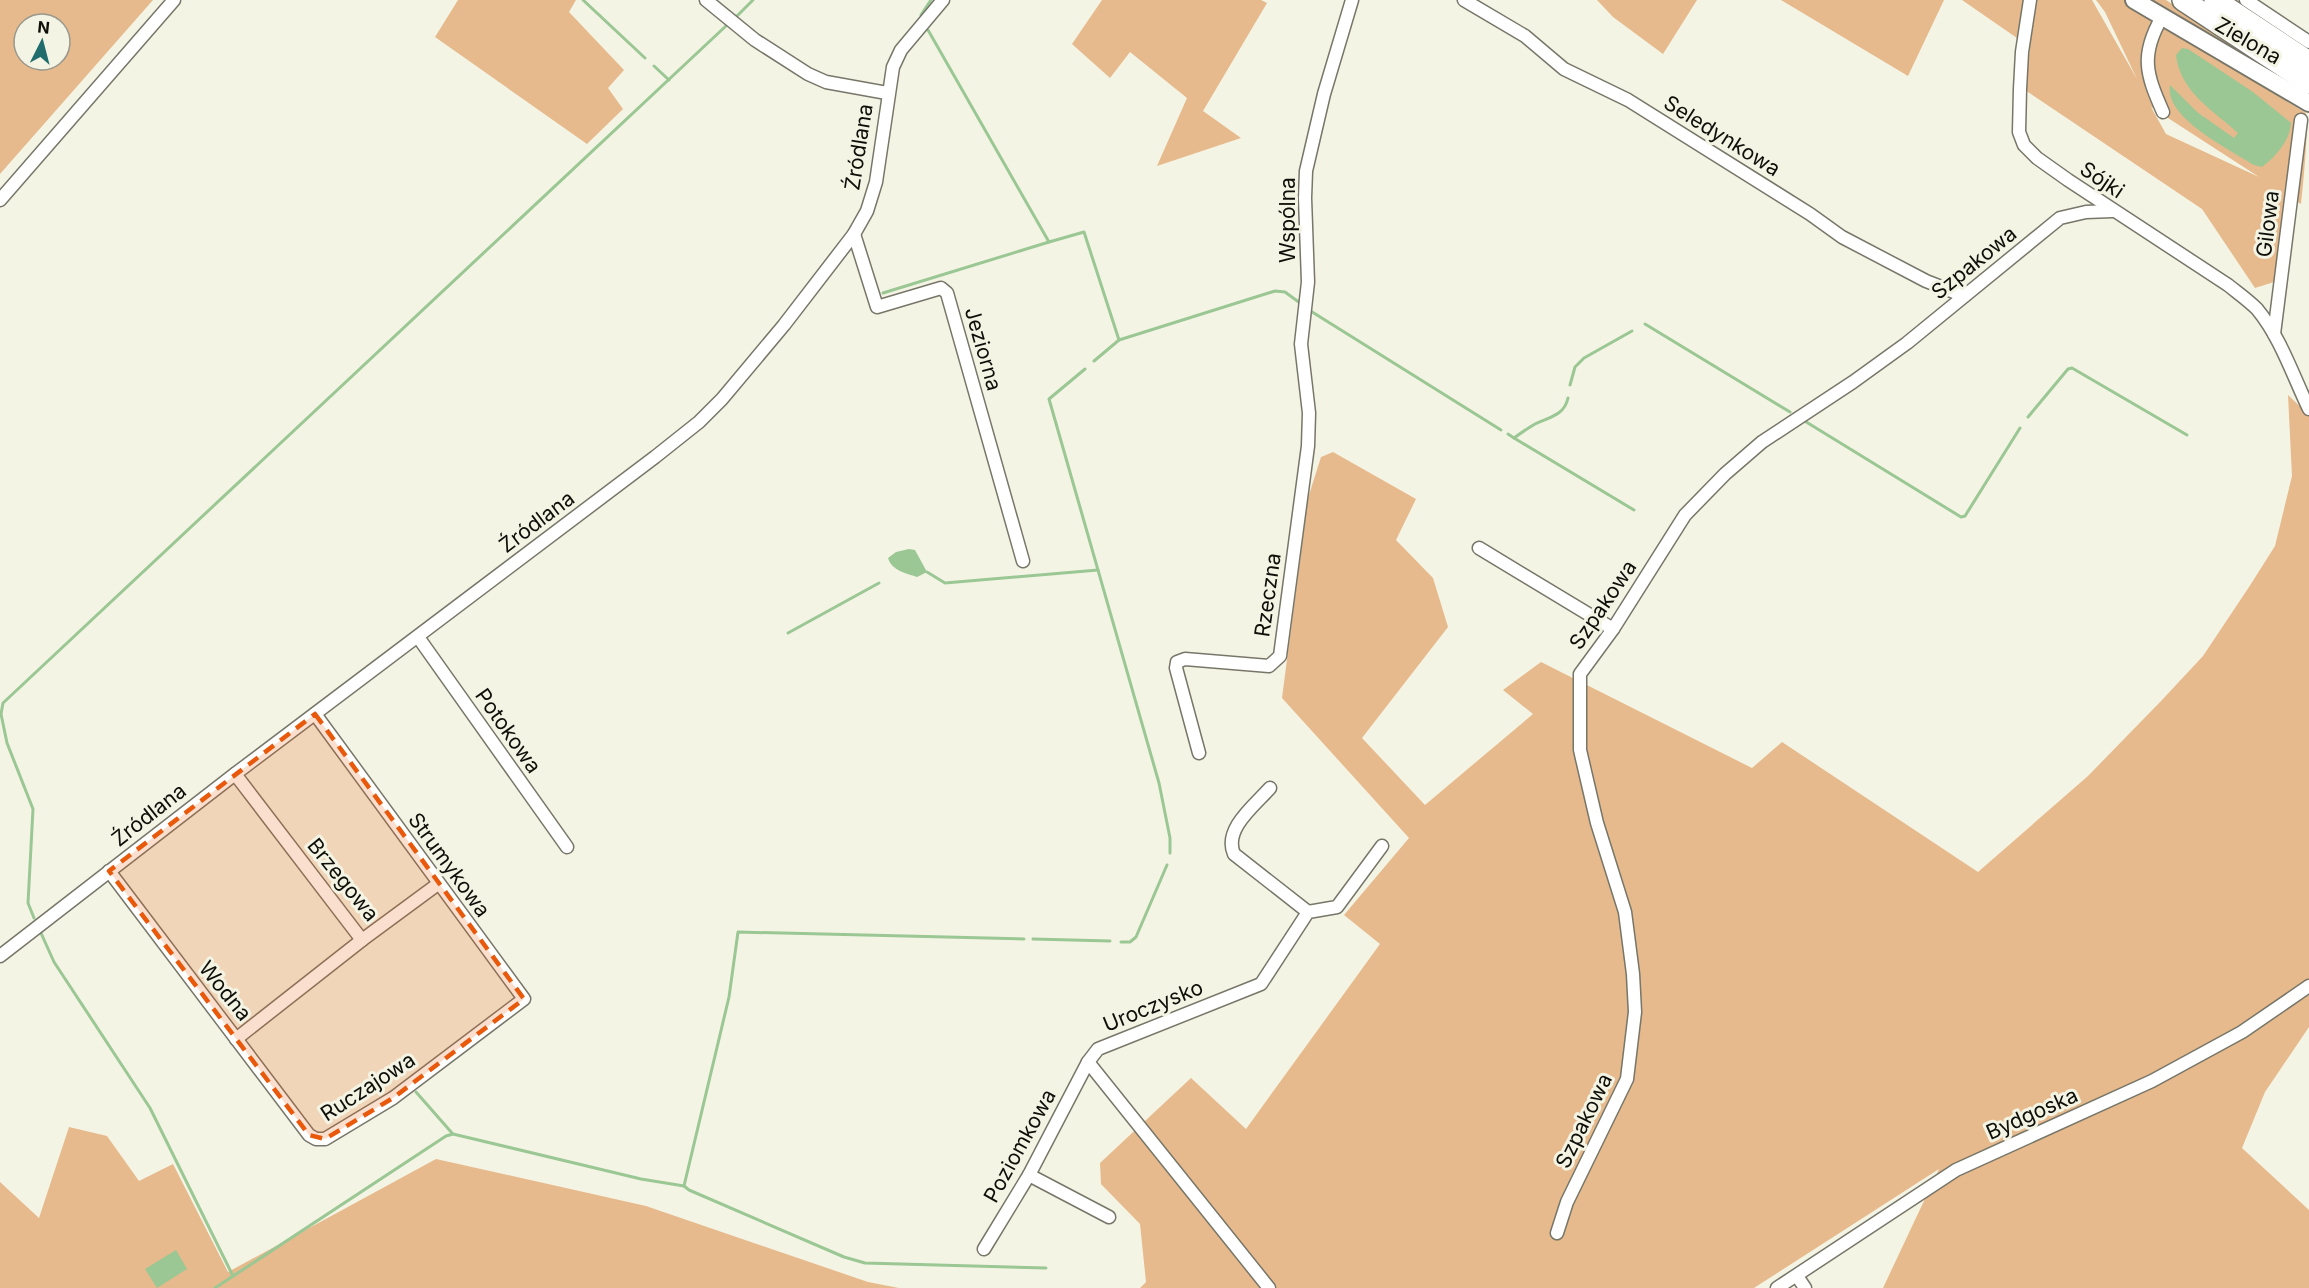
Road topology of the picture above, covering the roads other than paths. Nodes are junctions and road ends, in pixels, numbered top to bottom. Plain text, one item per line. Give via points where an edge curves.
1 (174, 0) edge
2 (706, 0) edge
3 (943, 0) edge
4 (1352, 0) edge
5 (1464, 0) edge
6 (2030, 0) edge
7 (2134, 0) edge
8 (2182, 0) edge
9 (2215, 0) edge
10 (2246, 0) edge
11 (2162, 17) junction
12 (2308, 39) edge
13 (2309, 62) edge
14 (2309, 84) edge
15 (887, 93) junction
16 (2309, 103) edge
17 (2163, 112) dead end
18 (2301, 120) dead end
19 (0, 200) edge
20 (2112, 211) junction
21 (854, 234) junction
22 (1964, 296) junction
23 (2274, 333) junction
24 (2309, 409) edge
25 (1308, 446) joint
26 (1479, 548) dead end
27 (1023, 561) dead end
28 (1613, 629) junction
29 (418, 637) junction
30 (315, 714) junction
31 (1199, 753) dead end
32 (235, 774) junction
33 (1270, 788) dead end
34 (1382, 846) dead end
35 (567, 847) dead end
36 (109, 871) junction
37 (438, 884) junction
38 (1308, 912) junction
39 (362, 940) junction
40 (0, 956) edge
41 (2309, 986) edge
42 (485, 1028) joint
43 (236, 1039) junction
44 (1088, 1062) junction
45 (1029, 1174) junction
46 (1109, 1217) dead end
47 (1557, 1233) dead end
48 (984, 1249) dead end
49 (1797, 1276) junction
50 (1269, 1288) edge
51 (1777, 1288) edge
52 (1805, 1288) edge

1 - 19 street
2 - 15 street via 755,40 816,78
3 - 15 street, Źródlana via 896,59
4 - 25 street, Wspólna via 1323,94 1306,171 1308,282 1302,344
5 - 22 street, Seledynkowa via 1525,36 1564,69 1628,100 1842,237 1926,281
6 - 20 street, Sójki via 2022,52 2019,132 2024,145
7 - 11 street, Zielona
8 - 14 highway
9 - 13 highway
10 - 12 street, Zielona
11 - 16 street, Zielona
11 - 17 street via 2148,46 2147,58 2148,72
15 - 21 street, Źródlana via 874,189
18 - 23 street, Gilowa
20 - 22 street, Szpakowa via 2060,218
20 - 23 street, Sójki via 2228,285 2256,309
21 - 27 street, Jeziorna via 877,307 941,288 947,293
21 - 29 street, Źródlana via 707,415
22 - 28 street, Szpakowa via 1853,382 1761,442 1725,474 1685,516
23 - 24 street, Sójki
25 - 31 street, Rzeczna via 1280,656 1269,666 1185,659 1177,662
26 - 28 street
28 - 47 street, Szpakowa via 1580,674 1581,750 1597,823 1625,912 1634,974 1634,1031 1627,1079 1567,1202
29 - 30 street, Źródlana
29 - 35 street, Potokowa
30 - 32 street, Źródlana
30 - 37 street, Strumykowa
32 - 36 street, Źródlana
32 - 39 street, Brzegowa
33 - 38 street via 1233,831 1230,846 1234,854
34 - 38 street via 1337,907
36 - 40 street, Źródlana
36 - 43 street, Wodna
37 - 39 street, Brzegowa
37 - 42 street, Strumykowa via 524,999
38 - 44 street, Uroczysko via 1261,984 1098,1049
39 - 43 street, Wodna
41 - 49 street, Bydgoska via 2241,1032 2152,1081 1956,1170
42 - 43 street, Ruczajowa via 393,1098 325,1139 309,1135
44 - 45 street, Poziomkowa
44 - 50 street
45 - 46 street
45 - 48 street, Poziomkowa
49 - 51 street, Bydgoska
49 - 52 street

